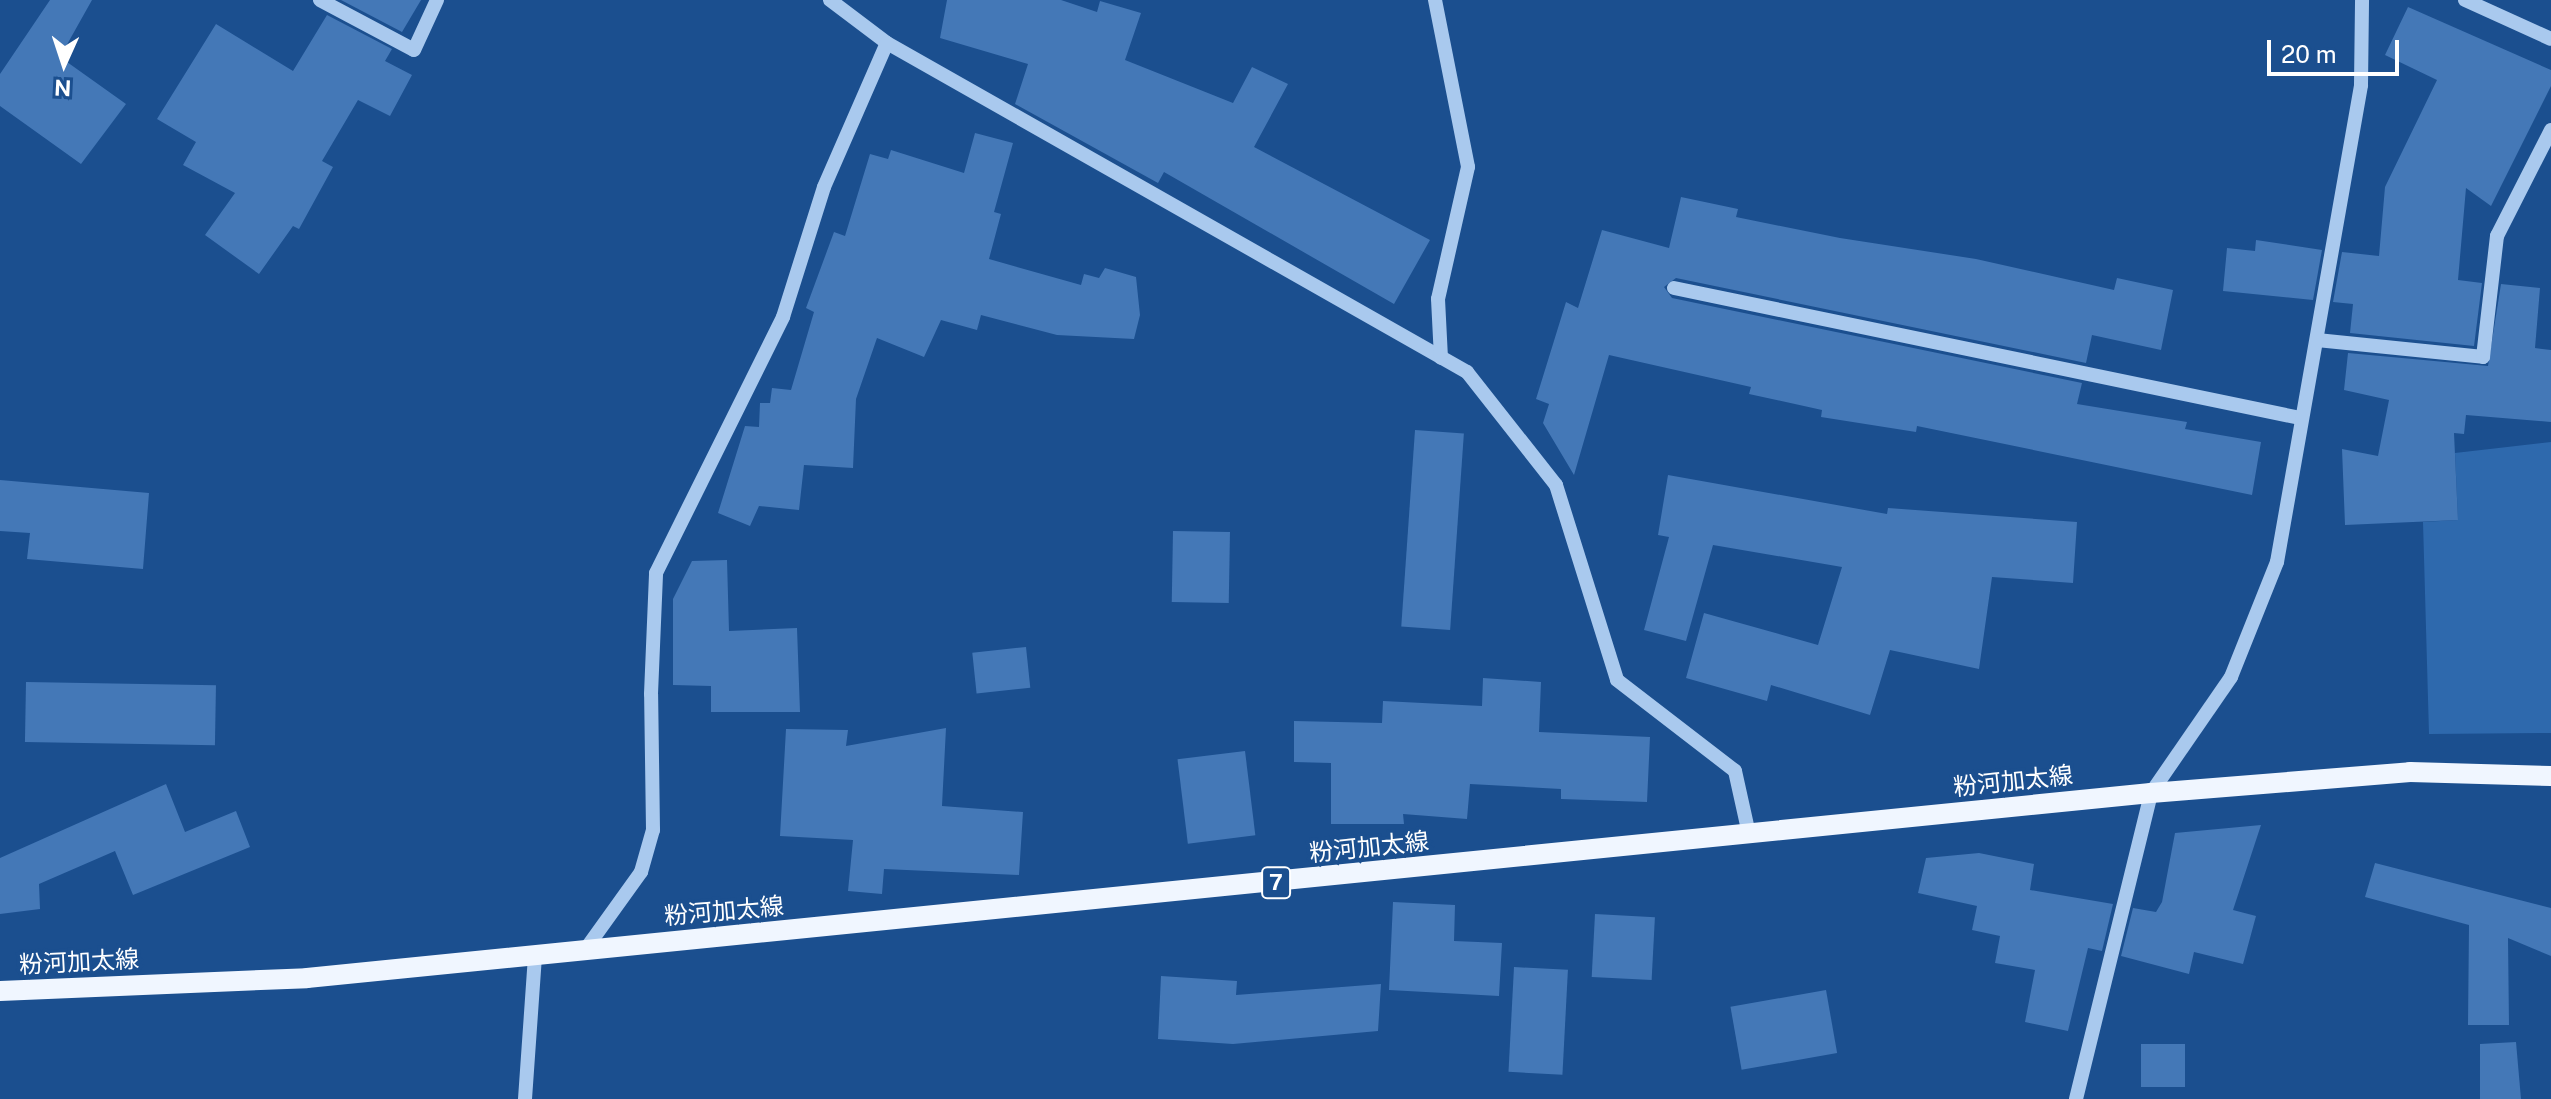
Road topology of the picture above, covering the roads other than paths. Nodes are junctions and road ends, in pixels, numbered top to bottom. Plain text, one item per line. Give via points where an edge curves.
1 (320, 0) edge
2 (437, 0) edge
3 (830, 0) edge
4 (1435, 0) edge
5 (2362, 0) edge
6 (2465, 0) edge
7 (2551, 39) edge
8 (887, 43) junction
9 (2551, 130) edge
10 (1674, 288) dead end
11 (2317, 340) junction
12 (1441, 358) junction
13 (2300, 418) junction
14 (2551, 776) edge
15 (2151, 793) junction
16 (1749, 834) junction
17 (585, 950) junction
18 (535, 956) junction
19 (0, 991) edge
20 (525, 1099) edge
21 (2076, 1099) edge

1 - 2 street via 414,50
3 - 8 street
4 - 12 street via 1468,167 1438,299
5 - 11 street via 2361,85
6 - 7 street
8 - 12 street
8 - 17 street via 824,187 783,317 656,573 653,830 641,872
9 - 11 street via 2497,236 2483,357
10 - 13 street
11 - 13 street
12 - 16 street via 1467,372 1556,485 1617,680 1735,771
13 - 15 street via 2277,562 2231,677
14 - 15 main road, 粉河加太線 / 7 via 2410,772
15 - 16 main road, 粉河加太線 / 7
15 - 21 street
16 - 17 main road, 粉河加太線 / 7
17 - 18 main road, 粉河加太線 / 7
18 - 19 main road, 粉河加太線 / 7 via 307,978
18 - 20 street

